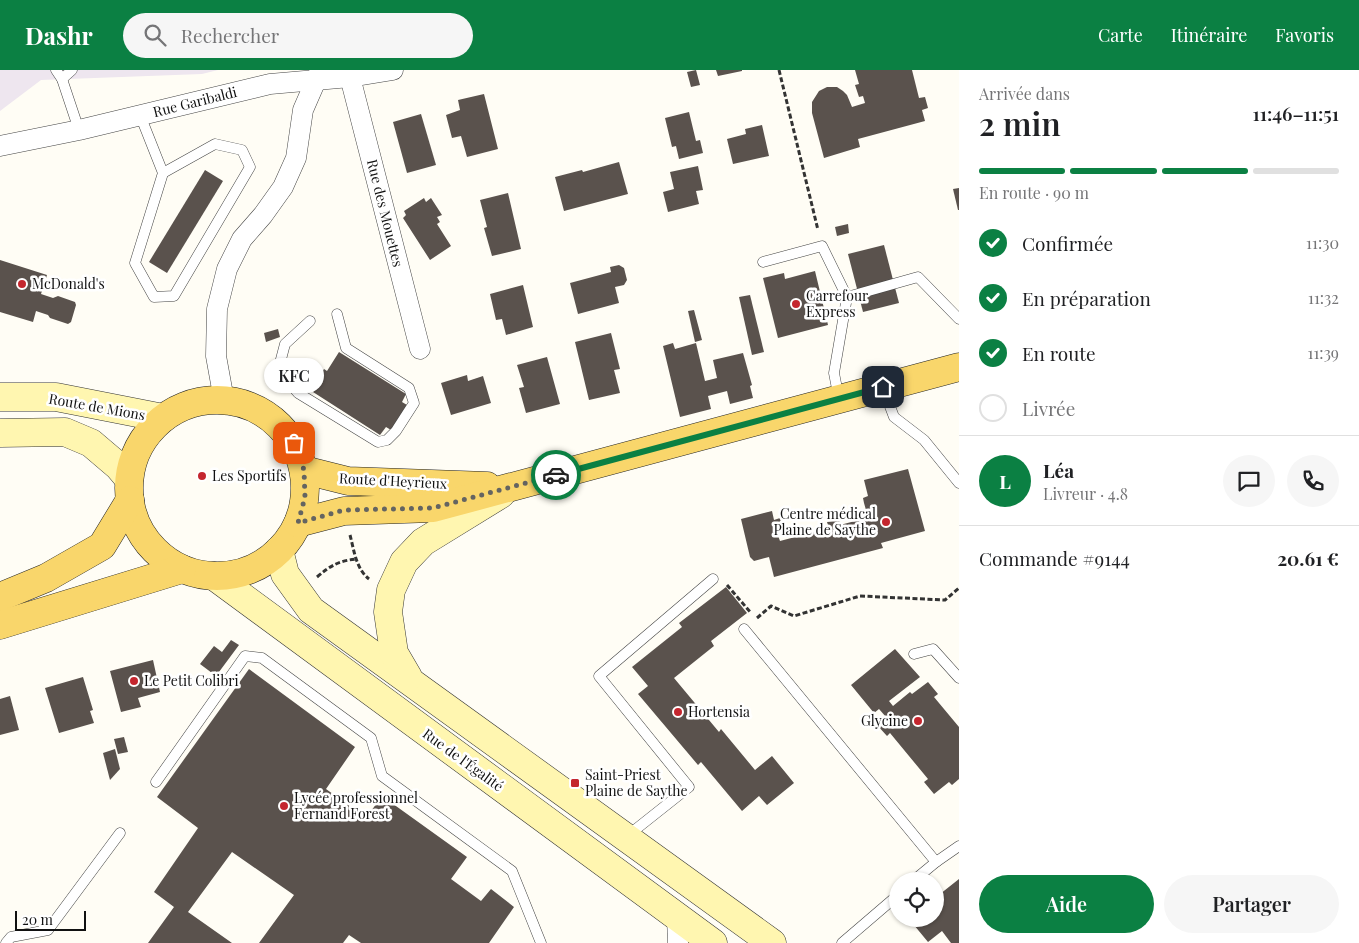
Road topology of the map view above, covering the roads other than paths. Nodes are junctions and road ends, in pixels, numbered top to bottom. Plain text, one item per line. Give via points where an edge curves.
1 (56, 70) edge
2 (72, 70) edge
3 (393, 70) edge
4 (318, 75) edge
5 (350, 77) junction
6 (62, 79) junction
7 (140, 115) junction
8 (79, 130) junction
9 (0, 146) edge
10 (163, 173) junction
11 (763, 262) dead end
12 (847, 297) junction
13 (337, 314) dead end
14 (959, 319) edge
15 (310, 321) dead end
16 (420, 349) dead end
17 (959, 367) edge
18 (883, 387) junction
19 (0, 398) edge
20 (839, 399) junction
21 (224, 400) junction
22 (163, 418) junction
23 (0, 433) edge
24 (304, 470) junction
25 (959, 483) edge
26 (513, 487) junction
27 (130, 490) junction
28 (298, 523) junction
29 (279, 550) junction
30 (182, 568) junction
31 (214, 576) junction
32 (713, 579) road end
33 (0, 597) edge
34 (0, 625) edge
35 (744, 629) dead end
36 (914, 654) dead end
37 (959, 678) edge
38 (412, 683) junction
39 (156, 782) dead end
40 (120, 833) dead end
41 (625, 837) junction
42 (959, 846) edge
43 (936, 862) junction
44 (924, 872) edge
45 (889, 903) edge
46 (677, 916) junction
47 (6, 943) edge
48 (540, 943) edge
49 (678, 943) edge
50 (713, 943) edge
51 (772, 943) edge
52 (842, 943) edge

1 - 6 lane
2 - 6 lane
3 - 5 street, Rue Garibaldi
4 - 5 street, Rue Garibaldi
4 - 7 street, Rue Garibaldi
4 - 21 street via 303,110 296,158 283,187 242,239 227,269 217,309 216,346
5 - 16 street, Rue des Mouettes
6 - 8 lane
7 - 8 street, Rue Garibaldi
7 - 10 lane
8 - 9 street, Rue Garibaldi
10 - 10 lane via 135,263 154,297 174,296 250,167 242,150 215,144
11 - 12 lane via 822,246
12 - 14 lane via 918,277
12 - 20 lane via 834,373
13 - 15 lane via 346,348 409,388 414,403 387,440 378,442 298,393 285,378 280,363 285,344
17 - 18 main road, Route d'Heyrieux
18 - 20 main road, Route d'Heyrieux
18 - 25 lane via 894,417 924,440
19 - 22 street, Route de Mions via 56,398
20 - 26 main road, Route d'Heyrieux
21 - 22 main road via 202,401 181,407
21 - 24 main road via 252,406 276,421 294,443
22 - 27 main road via 146,435 135,456
23 - 27 street via 66,432 91,443 118,466
24 - 26 main road, Route d'Heyrieux via 348,481
24 - 28 main road via 305,497
26 - 28 main road, Route d'Heyrieux via 433,508 344,510
26 - 38 street via 423,542 404,562 391,590 388,612 394,653
27 - 30 main road via 136,522 146,540 162,557
27 - 33 main road via 102,546 46,578
28 - 29 main road
29 - 31 main road via 260,565 238,574
29 - 38 street via 285,574 312,610
30 - 31 main road
30 - 34 main road
31 - 46 street, Rue de l'Égalité
32 - 41 lane via 599,676 689,786
35 - 43 lane
36 - 37 lane via 934,649
38 - 41 street
39 - 48 lane via 245,656 262,658 372,738 382,776 512,871
40 - 47 lane via 48,930 11,937
41 - 51 street
42 - 43 lane
43 - 44 lane
45 - 52 lane
46 - 49 street
46 - 50 street, Rue de l'Égalité

